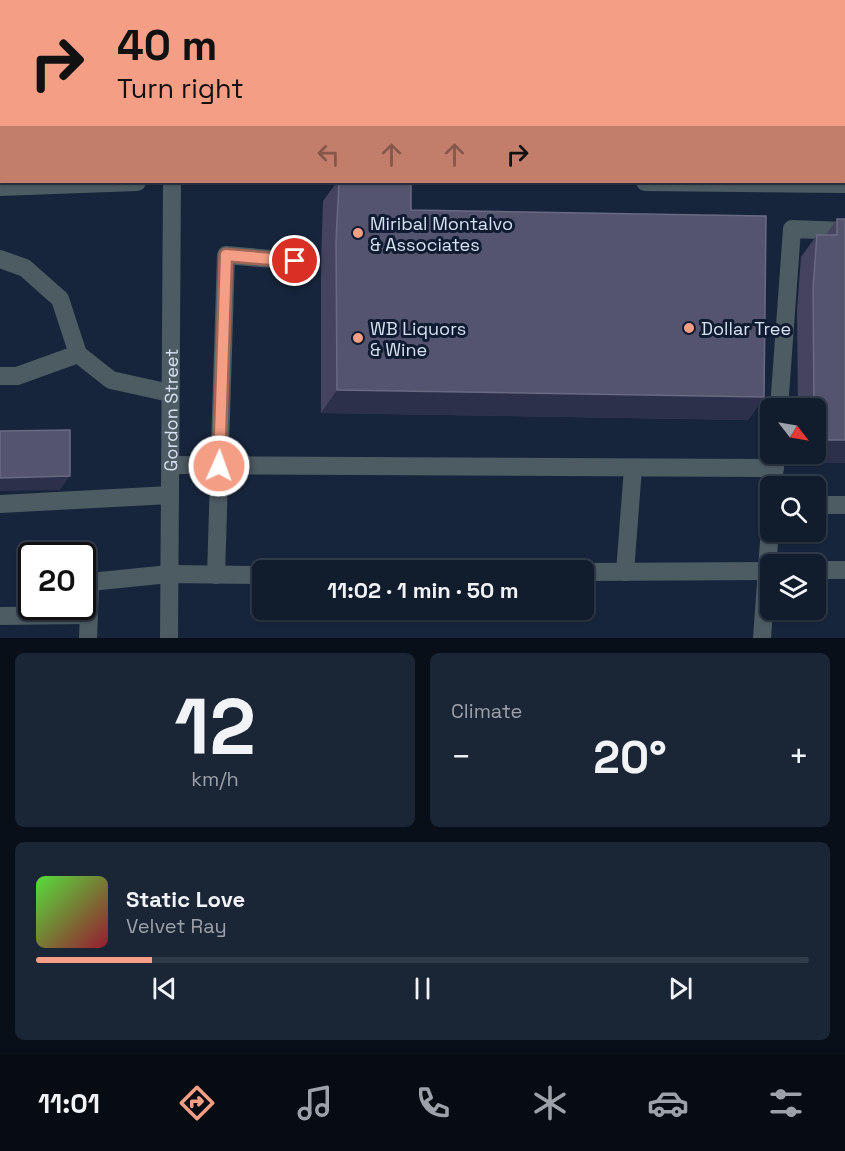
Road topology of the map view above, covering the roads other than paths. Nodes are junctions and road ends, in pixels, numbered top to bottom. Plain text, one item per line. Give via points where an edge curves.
1 (110, 183) edge
2 (172, 183) edge
3 (0, 187) edge
4 (845, 231) edge
5 (0, 259) edge
6 (295, 261) dead end
7 (78, 354) junction
8 (0, 376) edge
9 (170, 393) junction
10 (780, 398) edge
11 (170, 465) junction
12 (219, 466) junction
13 (633, 468) junction
14 (774, 469) edge
15 (170, 495) junction
16 (0, 504) edge
17 (826, 505) edge
18 (845, 505) edge
19 (826, 570) edge
20 (845, 570) edge
21 (760, 571) edge
22 (594, 572) edge
23 (625, 572) junction
24 (169, 574) junction
25 (216, 575) junction
26 (252, 575) edge
27 (96, 581) edge
28 (0, 616) edge
29 (18, 616) edge
30 (89, 620) edge
31 (764, 620) edge
32 (88, 638) edge
33 (169, 638) edge
34 (762, 638) edge

1 - 3 street
2 - 9 street, Gordon Street
4 - 10 street via 792,229
5 - 7 street via 26,268 60,299
6 - 12 street via 226,255
7 - 8 street via 17,376
7 - 9 street via 111,380
9 - 11 street, Gordon Street
11 - 12 street
11 - 15 street, Gordon Street
12 - 13 street
12 - 25 street
13 - 14 street
13 - 23 street
15 - 16 street
15 - 24 street, Gordon Street
17 - 18 street
19 - 20 street
21 - 23 street
22 - 23 street
24 - 25 street
24 - 27 street
24 - 33 street, Gordon Street
25 - 26 street
28 - 29 street
30 - 32 street
31 - 34 street

